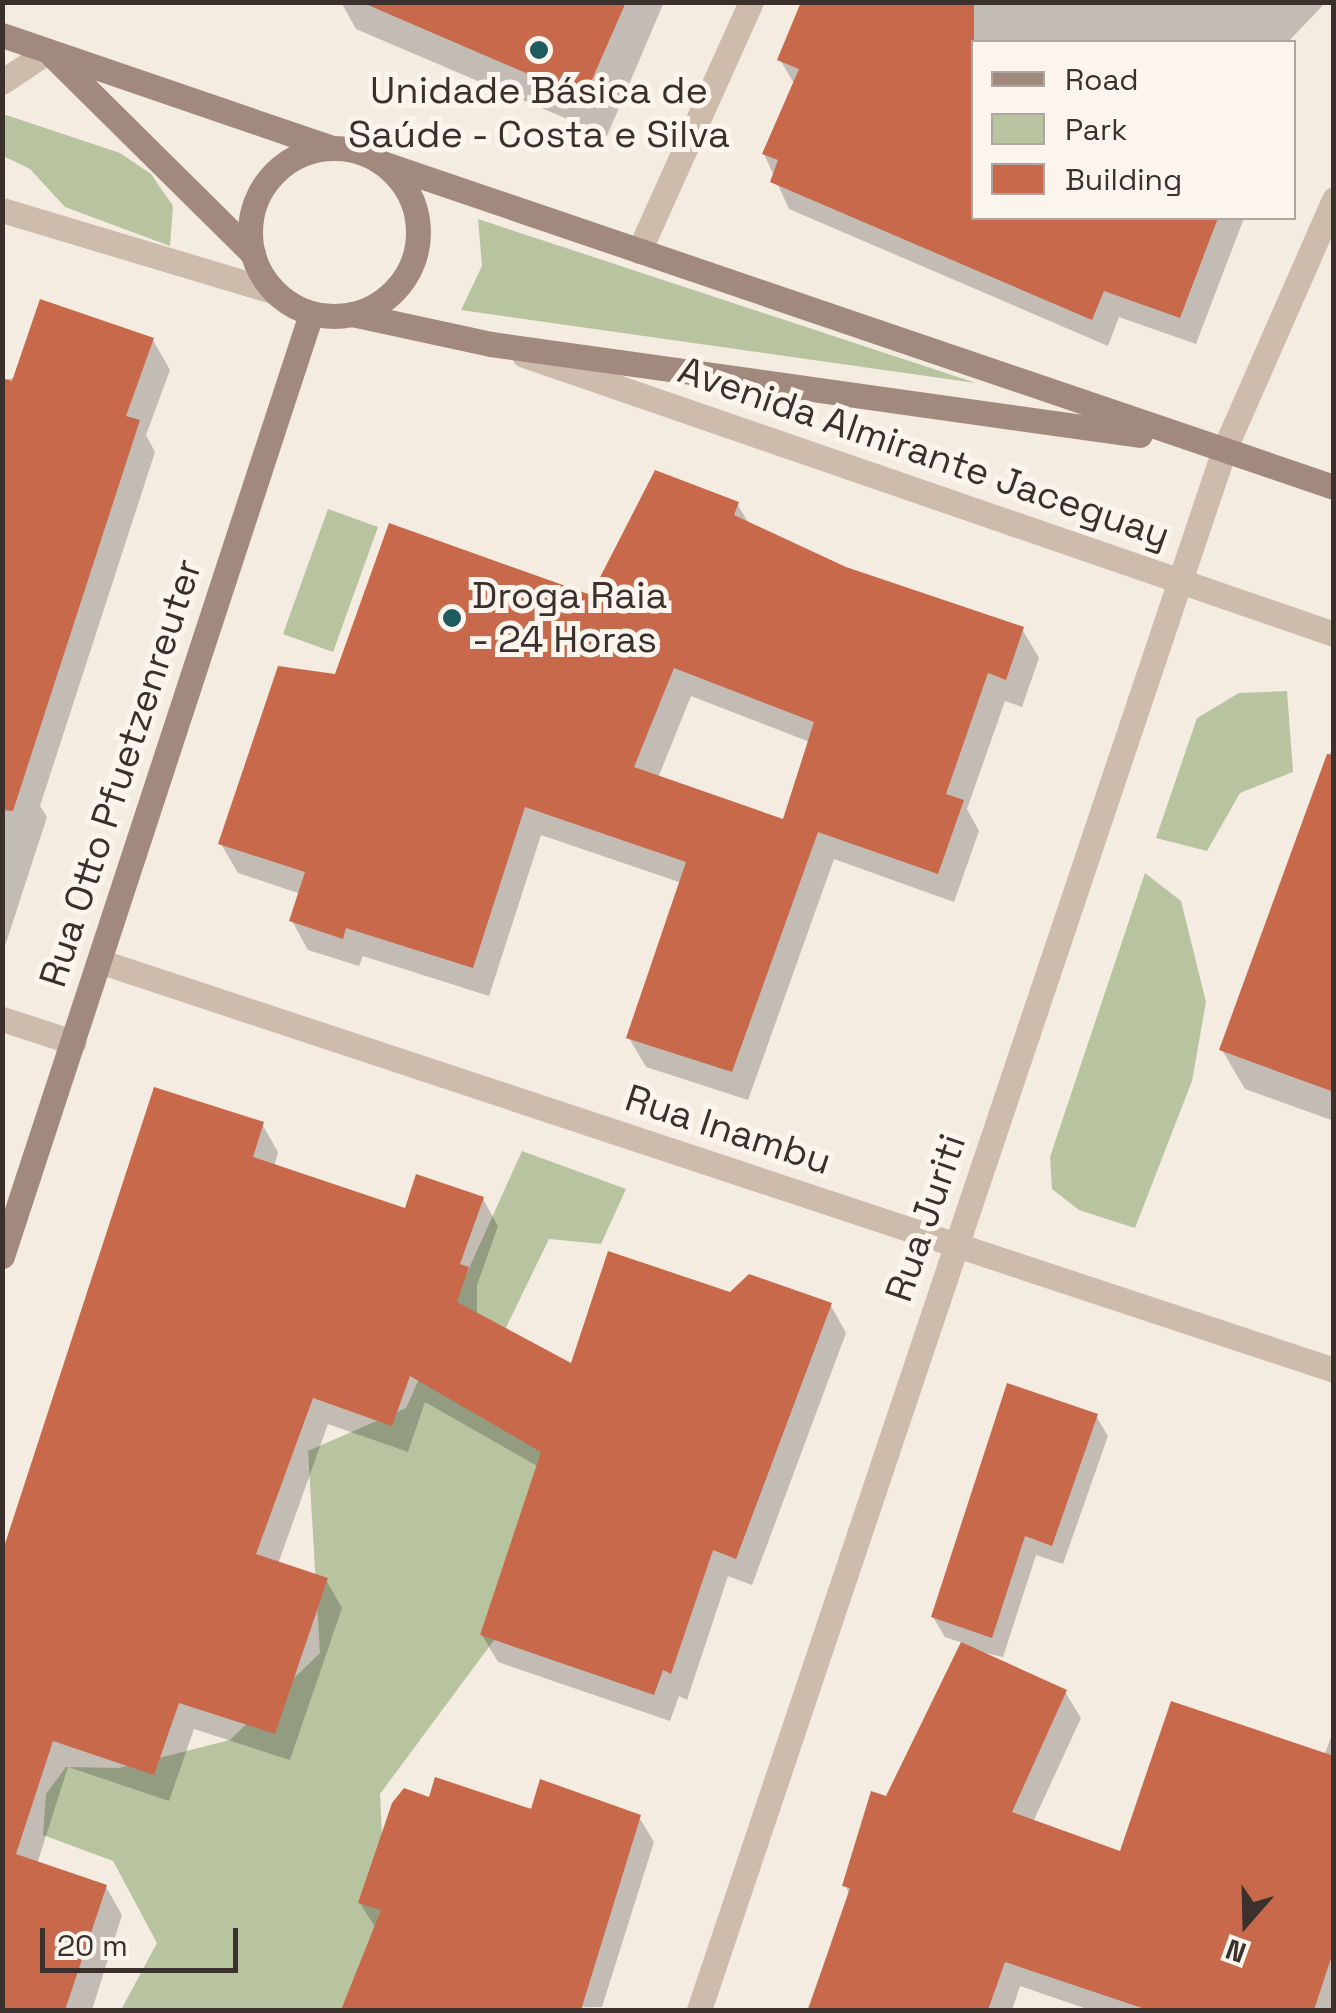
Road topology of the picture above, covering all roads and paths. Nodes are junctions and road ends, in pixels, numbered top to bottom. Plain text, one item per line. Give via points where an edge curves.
1 (751, 2) edge
2 (2, 35) edge
3 (48, 51) junction
4 (2, 82) edge
5 (335, 148) junction
6 (382, 163) junction
7 (1334, 200) edge
8 (2, 210) edge
9 (639, 251) junction
10 (253, 254) junction
11 (275, 292) junction
12 (311, 314) junction
13 (352, 314) junction
14 (491, 344) junction
15 (1224, 450) junction
16 (1334, 487) edge
17 (1180, 581) junction
18 (1334, 634) edge
19 (99, 961) junction
20 (2, 1019) edge
21 (72, 1042) junction
22 (957, 1245) junction
23 (2, 1256) edge
24 (1334, 1370) edge
25 (699, 2010) edge

1 - 9 street
2 - 3 main road
3 - 4 street
3 - 5 main road
3 - 10 main road
5 - 6 main road
5 - 10 main road via 309,152 267,181 252,216
6 - 9 main road, Avenida Almirante Jaceguay
6 - 13 main road via 402,182 419,235 399,286
7 - 15 street, Rua Juriti
8 - 11 street
9 - 15 main road, Avenida Almirante Jaceguay
10 - 11 main road
11 - 12 main road
12 - 13 main road
12 - 19 main road, Rua Otto Pfuetzenreuter
13 - 14 main road, Avenida Almirante Jaceguay
14 - 15 main road, Avenida Almirante Jaceguay
14 - 17 street, Avenida Almirante Jaceguay
15 - 16 main road, Avenida Almirante Jaceguay
15 - 17 street, Rua Juriti
17 - 18 street, Avenida Almirante Jaceguay
17 - 22 street, Rua Juriti
19 - 21 main road, Rua Otto Pfuetzenreuter
19 - 22 street, Rua Inambu
20 - 21 street
21 - 23 main road, Rua Otto Pfuetzenreuter
22 - 24 street, Rua Inambu
22 - 25 street, Rua Juriti

